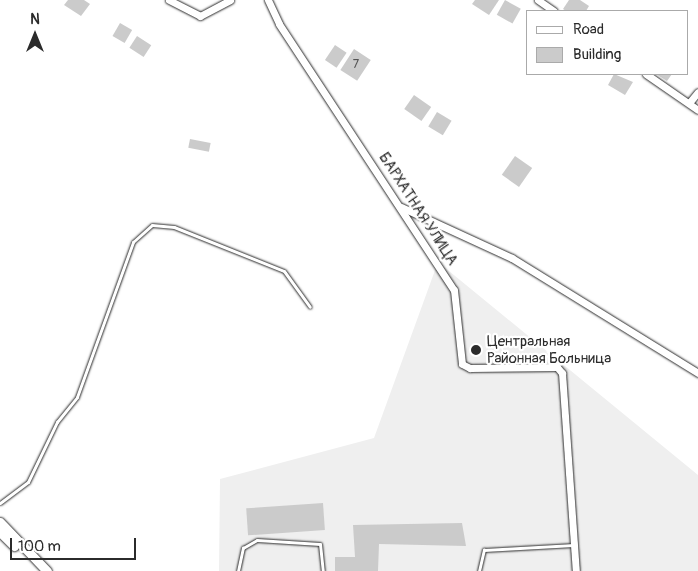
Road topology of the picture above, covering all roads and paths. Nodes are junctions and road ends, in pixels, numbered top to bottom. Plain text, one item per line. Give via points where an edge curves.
1 (169, 0) edge
2 (230, 0) edge
3 (268, 0) edge
4 (538, 0) edge
5 (553, 10) edge
6 (647, 75) edge
7 (698, 92) edge
8 (689, 104) junction
9 (698, 110) edge
10 (401, 207) junction
11 (310, 307) dead end
12 (698, 373) edge
13 (0, 503) edge
14 (0, 522) edge
15 (0, 532) edge
16 (575, 545) junction
17 (40, 571) edge
18 (48, 571) edge
19 (238, 571) edge
20 (323, 571) edge
21 (479, 571) edge
22 (576, 571) edge

1 - 2 street via 200,16
3 - 10 street, БАРХАТНАЯ УЛИЦА via 279,24
4 - 5 street
6 - 8 street
7 - 8 street
8 - 9 street
10 - 12 street via 512,258
10 - 16 street, БАРХАТНАЯ УЛИЦА via 454,290 462,364 470,368 557,368 566,386
11 - 13 lane via 284,271 174,227 152,225 133,242 77,397 57,422 28,482
14 - 18 street
15 - 17 street
16 - 21 lane via 484,550
16 - 22 street
19 - 20 lane via 243,548 257,540 320,544

